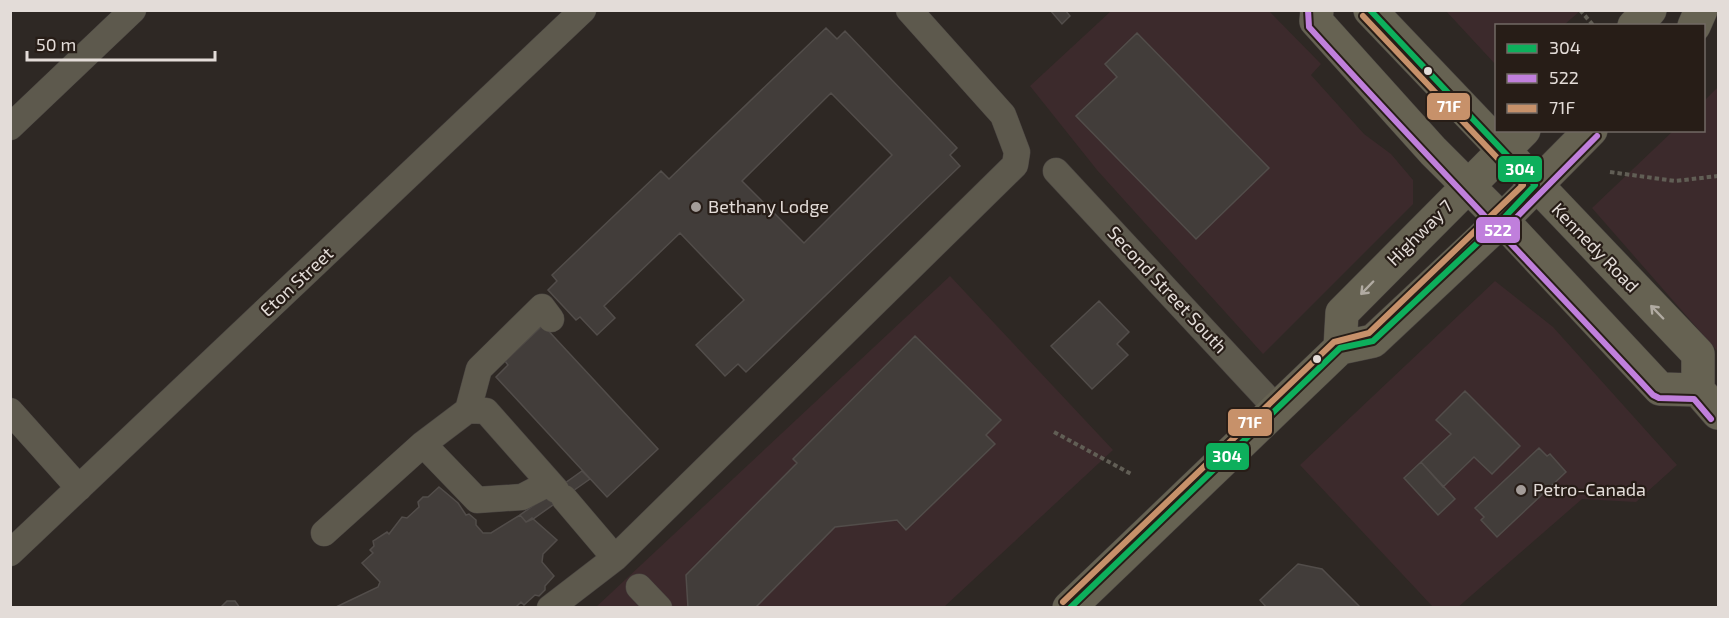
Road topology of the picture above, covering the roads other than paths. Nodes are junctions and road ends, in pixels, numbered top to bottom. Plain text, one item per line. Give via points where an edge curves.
1 (133, 10) edge
2 (583, 10) edge
3 (909, 10) edge
4 (1317, 10) edge
5 (1370, 10) edge
6 (1650, 10) edge
7 (1701, 10) edge
8 (1636, 24) edge
9 (1695, 24) edge
10 (1495, 123) edge
11 (10, 127) edge
12 (1590, 132) edge
13 (1514, 140) edge
14 (1056, 171) dead end
15 (1535, 185) junction
16 (1467, 186) junction
17 (1502, 220) junction
18 (551, 319) dead end
19 (1340, 348) junction
20 (1708, 401) edge
21 (468, 410) junction
22 (1278, 410) junction
23 (10, 411) edge
24 (423, 444) junction
25 (79, 488) junction
26 (556, 490) junction
27 (324, 533) dead end
28 (10, 553) edge
29 (615, 558) junction
30 (639, 587) dead end
31 (550, 608) edge
32 (659, 608) edge
33 (1070, 608) edge

1 - 11 street
2 - 25 street, Eton Street
3 - 29 street via 1003,115 1017,152 1015,165
4 - 16 main road, Kennedy Road via 1316,21
5 - 10 main road, Kennedy Road
6 - 8 main road
7 - 9 main road
12 - 15 main road
13 - 15 main road, Kennedy Road
13 - 16 main road, Highway 7
14 - 22 street, Second Street South
15 - 17 main road
20 -> 15 main road, Kennedy Road via 1698,354
16 - 17 main road, Kennedy Road
16 -> 19 main road, Highway 7 via 1342,313
17 - 19 main road via 1373,341
17 - 20 main road, Kennedy Road via 1660,388
18 - 21 street via 542,307 479,369
19 - 22 main road
21 - 24 street
21 - 26 street via 486,411
22 - 33 main road
23 - 25 street
24 - 26 street via 477,500
24 - 27 street
25 - 28 street, Eton Street
26 - 29 street
29 - 31 street
30 - 32 street

